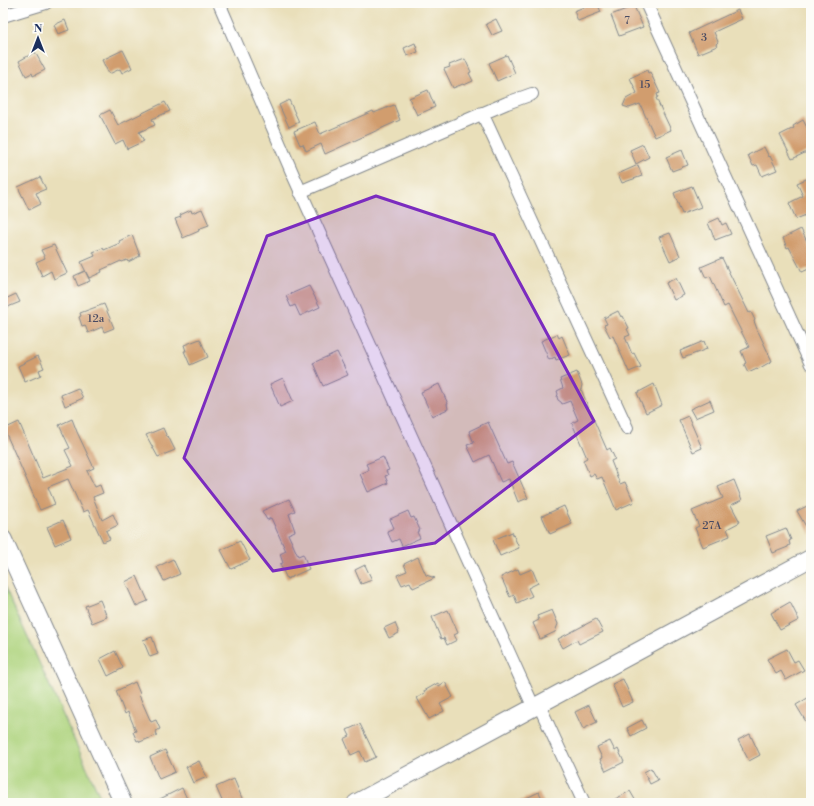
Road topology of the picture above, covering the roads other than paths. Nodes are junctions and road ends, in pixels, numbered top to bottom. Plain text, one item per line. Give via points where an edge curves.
1 (46, 3) edge
2 (219, 3) edge
3 (646, 3) edge
4 (3, 16) edge
5 (532, 94) dead end
6 (482, 113) junction
7 (300, 192) junction
8 (811, 364) edge
9 (627, 428) dead end
10 (3, 539) edge
11 (811, 558) edge
12 (536, 706) junction
13 (123, 803) edge
14 (356, 803) edge
15 (584, 803) edge

1 - 4 street
2 - 7 street
3 - 8 street
5 - 6 street
6 - 7 street
6 - 9 street
7 - 12 street
10 - 13 street
11 - 12 street
12 - 14 street
12 - 15 street

